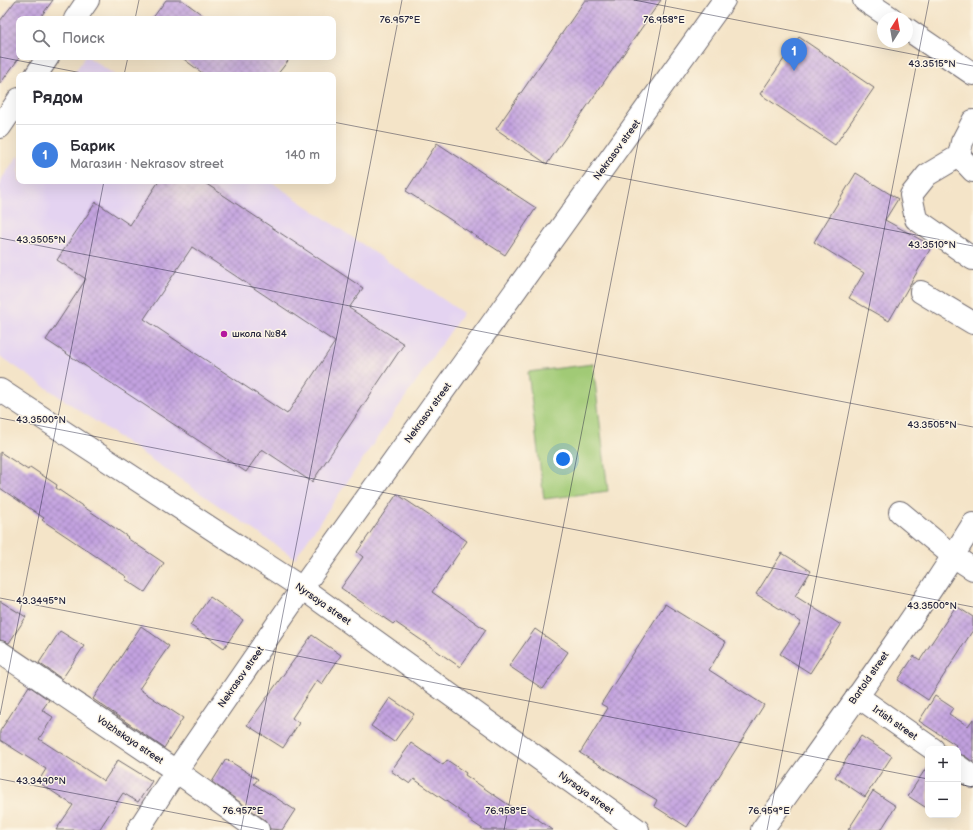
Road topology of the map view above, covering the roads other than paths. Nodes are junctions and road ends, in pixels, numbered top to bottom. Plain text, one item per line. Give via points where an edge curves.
1 (88, 0) edge
2 (724, 0) edge
3 (864, 0) edge
4 (882, 12) edge
5 (77, 16) edge
6 (913, 33) edge
7 (46, 60) edge
8 (38, 72) edge
9 (973, 74) edge
10 (16, 103) edge
11 (973, 121) edge
12 (0, 126) edge
13 (966, 164) edge
14 (973, 258) edge
15 (920, 292) dead end
16 (973, 323) edge
17 (0, 390) edge
18 (900, 512) dead end
19 (973, 524) edge
20 (953, 556) junction
21 (973, 569) edge
22 (302, 588) junction
23 (0, 652) edge
24 (857, 696) junction
25 (929, 746) edge
26 (961, 768) edge
27 (176, 771) junction
28 (973, 777) edge
29 (138, 830) edge
30 (258, 830) edge
31 (638, 830) edge
32 (762, 830) edge

1 - 5 street
2 - 22 street, Nekrasov street
3 - 4 street
6 - 9 street
7 - 8 street
10 - 12 street
11 - 13 street via 962,142
13 - 14 street via 927,175 911,195 916,219
15 - 16 street
17 - 22 street, Nyrsaya street
18 - 20 street
19 - 20 street, Bartold street
20 - 21 street
20 - 24 street, Bartold street
22 - 27 street, Nekrasov street
22 - 31 street, Nyrsaya street
23 - 27 street, Volzhskaya street
24 - 25 street, Irtish street
24 - 32 street, Bartold street
26 - 28 street
27 - 29 street, Nekrasov street
27 - 30 street, Volzhskaya street

